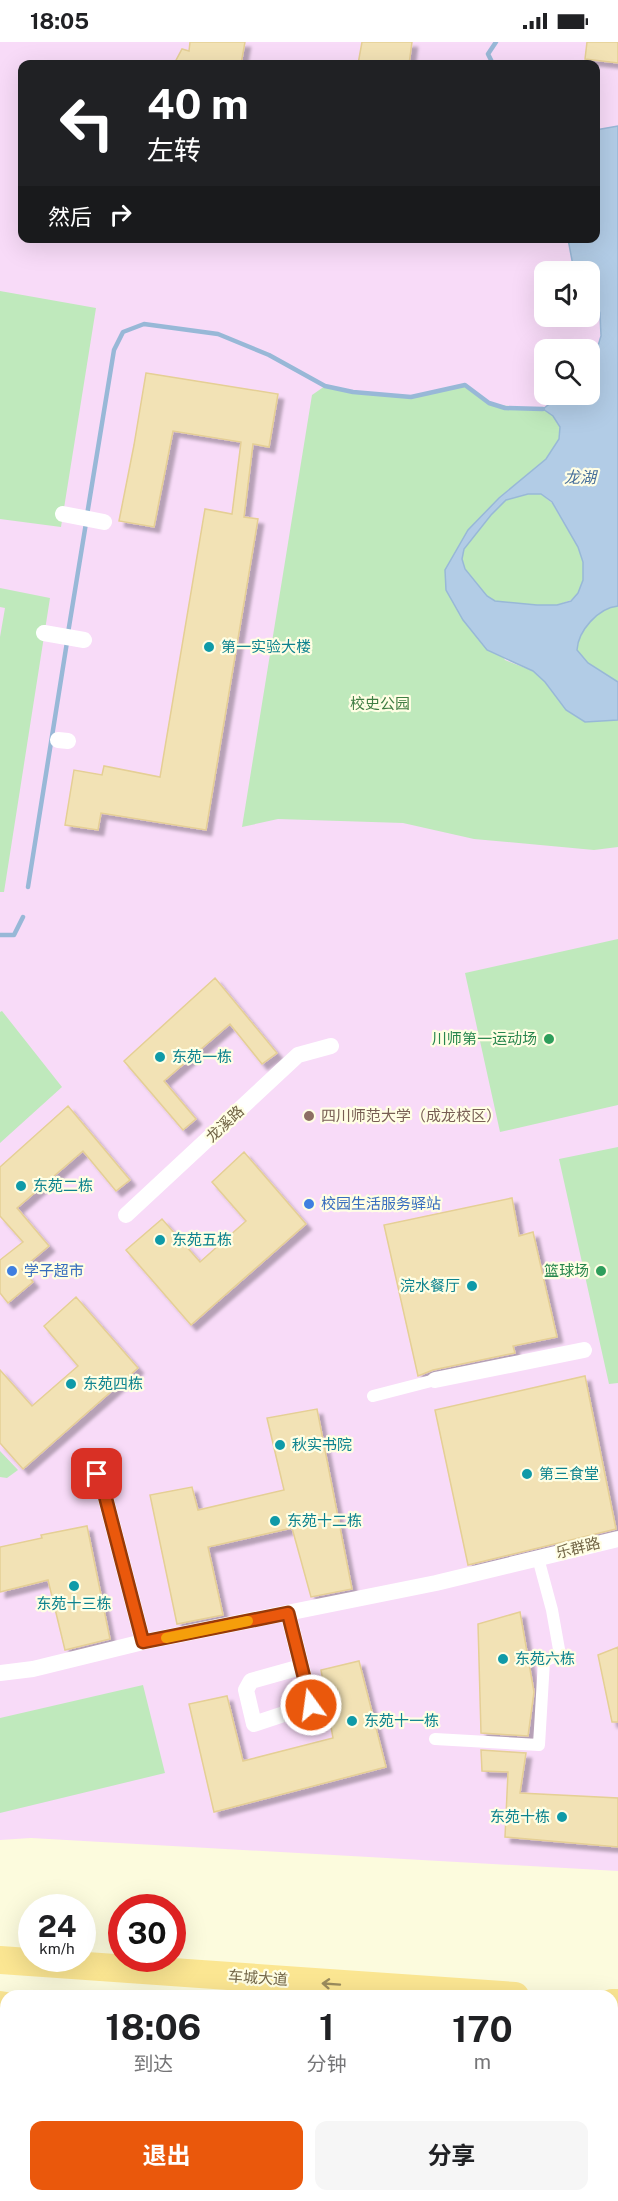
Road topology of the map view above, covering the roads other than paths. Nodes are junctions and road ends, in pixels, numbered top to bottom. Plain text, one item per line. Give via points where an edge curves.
1 (63, 514) dead end
2 (92, 520) dead end
3 (44, 633) dead end
4 (73, 638) dead end
5 (331, 1046) dead end
6 (126, 1215) dead end
7 (584, 1350) dead end
8 (435, 1380) joint
9 (373, 1395) dead end
10 (97, 1474) dead end
11 (618, 1539) edge
12 (538, 1558) junction
13 (288, 1613) junction
14 (143, 1642) junction
15 (301, 1667) dead end
16 (0, 1673) edge
17 (435, 1739) dead end
18 (0, 1960) edge
19 (429, 1990) edge

1 - 2 street
3 - 4 street
5 - 6 street, 龙溪路 via 298,1055
7 - 8 street
8 - 9 street
10 - 14 street
11 - 12 street, 乐群路
12 - 13 street, 乐群路
12 - 17 street via 560,1655 544,1661 539,1745
13 - 14 street, 乐群路
13 - 15 street
14 - 16 street, 乐群路 via 33,1669
19 -> 18 highway, 车城大道

